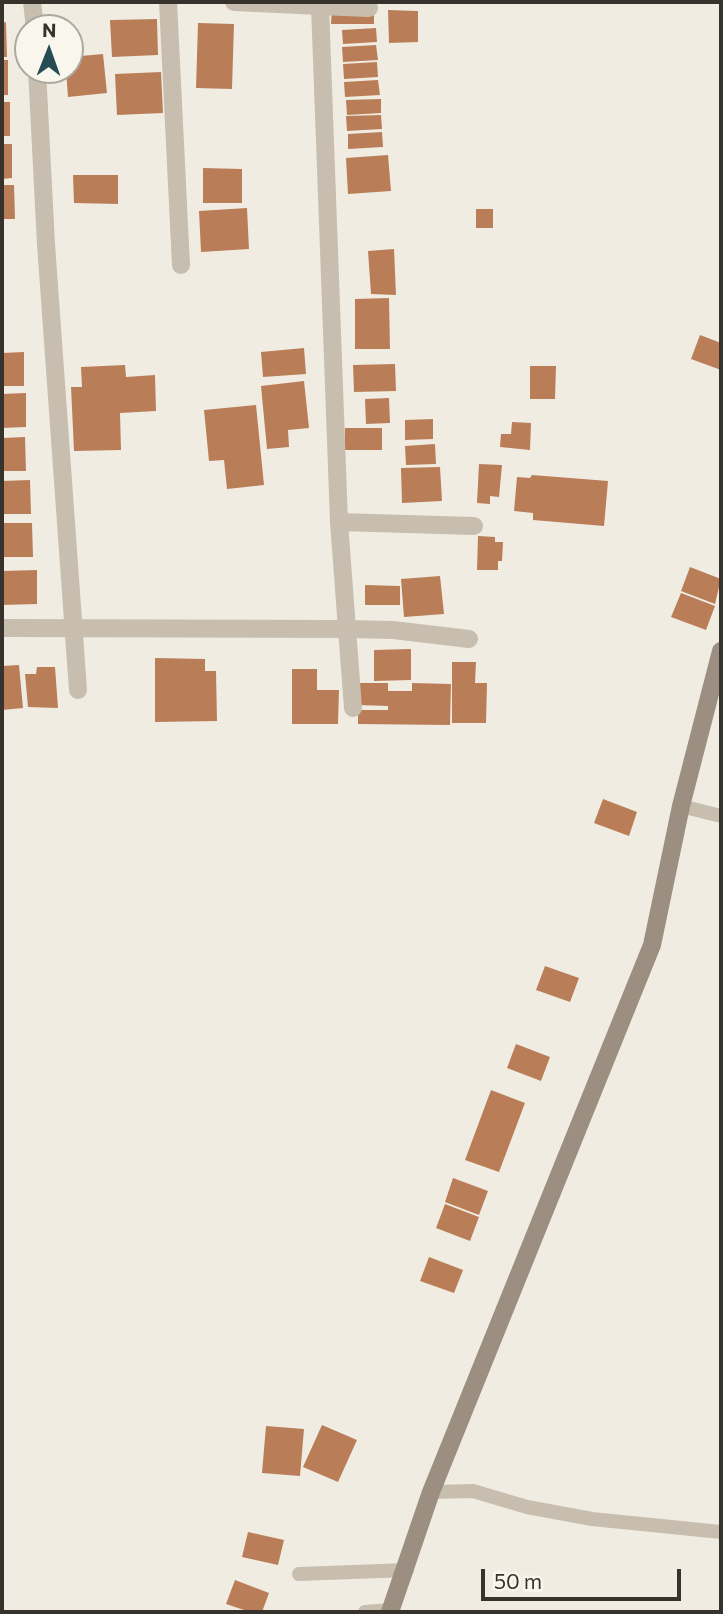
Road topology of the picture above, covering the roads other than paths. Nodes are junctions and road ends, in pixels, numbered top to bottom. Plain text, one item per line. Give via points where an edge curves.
1 (167, 2) edge
2 (234, 2) edge
3 (320, 6) junction
4 (369, 8) dead end
5 (38, 84) edge
6 (181, 265) dead end
7 (339, 522) junction
8 (474, 526) dead end
9 (73, 627) junction
10 (2, 628) edge
11 (347, 629) junction
12 (469, 639) dead end
13 (721, 651) edge
14 (78, 690) dead end
15 (353, 708) dead end
16 (681, 806) junction
17 (721, 816) edge
18 (431, 1492) junction
19 (721, 1532) edge
20 (407, 1570) junction
21 (299, 1574) dead end
22 (391, 1611) edge
23 (365, 1612) edge

1 - 6 street
2 - 3 street
3 - 4 street
3 - 7 street
5 - 9 street
7 - 8 street
7 - 11 street
9 - 10 street
9 - 11 street
9 - 14 street
11 - 12 street
11 - 15 street
13 - 16 street
16 - 17 lane
16 - 18 street via 652,944
18 - 19 lane via 473,1491 592,1519
18 - 20 street
20 - 21 lane
20 - 22 street
22 - 23 lane

